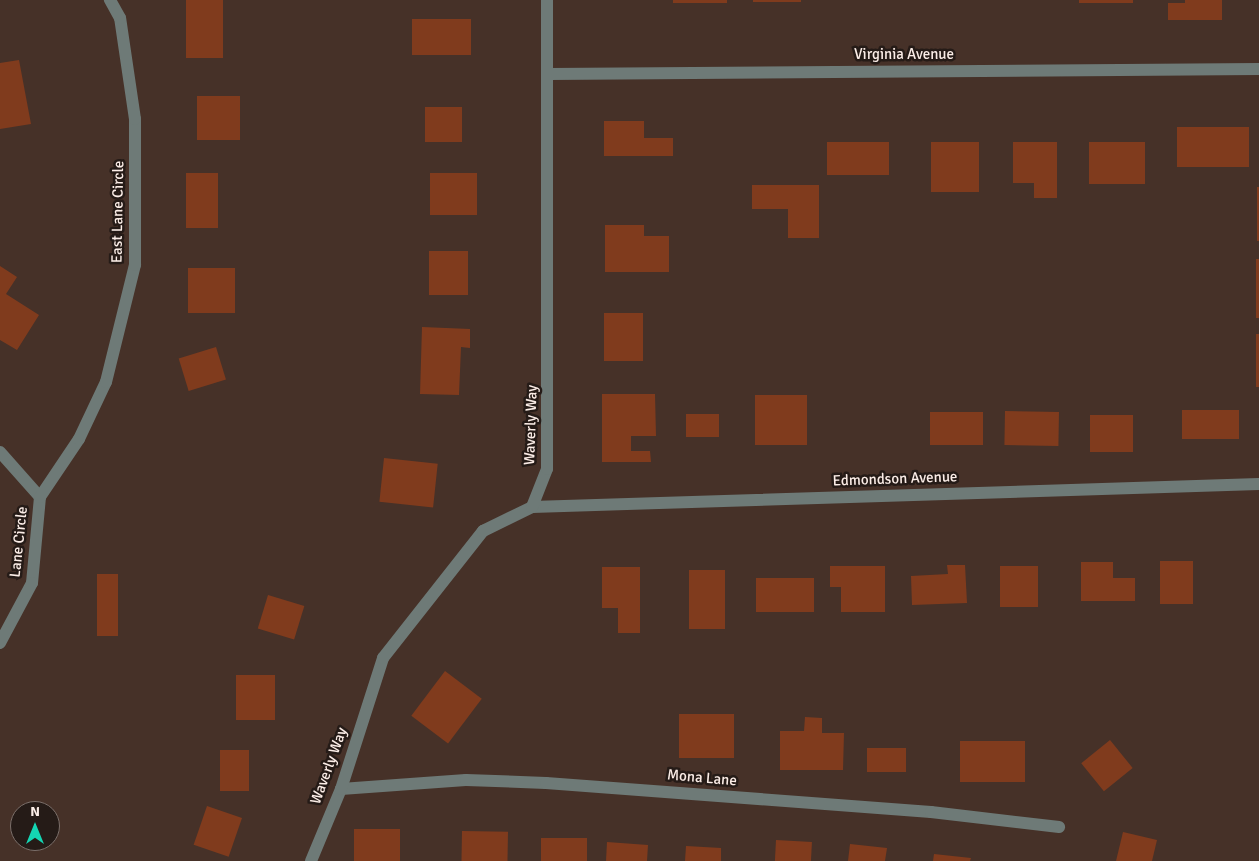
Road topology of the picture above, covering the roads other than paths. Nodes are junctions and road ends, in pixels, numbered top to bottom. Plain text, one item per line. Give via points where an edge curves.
1 (110, 0) edge
2 (548, 0) edge
3 (1259, 69) edge
4 (550, 74) junction
5 (0, 452) edge
6 (1259, 484) edge
7 (40, 498) junction
8 (532, 507) junction
9 (0, 642) edge
10 (341, 789) junction
11 (1059, 827) dead end
12 (311, 861) edge

1 - 7 street, East Lane Circle via 120,18 135,119 134,265 106,382 79,438
2 - 4 street, Waverly Way
3 - 4 street, Virginia Avenue
4 - 8 street, Waverly Way via 547,469
5 - 7 street, Lane Circle
6 - 8 street, Edmondson Avenue
7 - 9 street, Lane Circle via 32,583
8 - 10 street, Waverly Way via 483,531 383,658
10 - 11 street, Mona Lane via 466,780 546,782 931,812
10 - 12 street, Waverly Way

